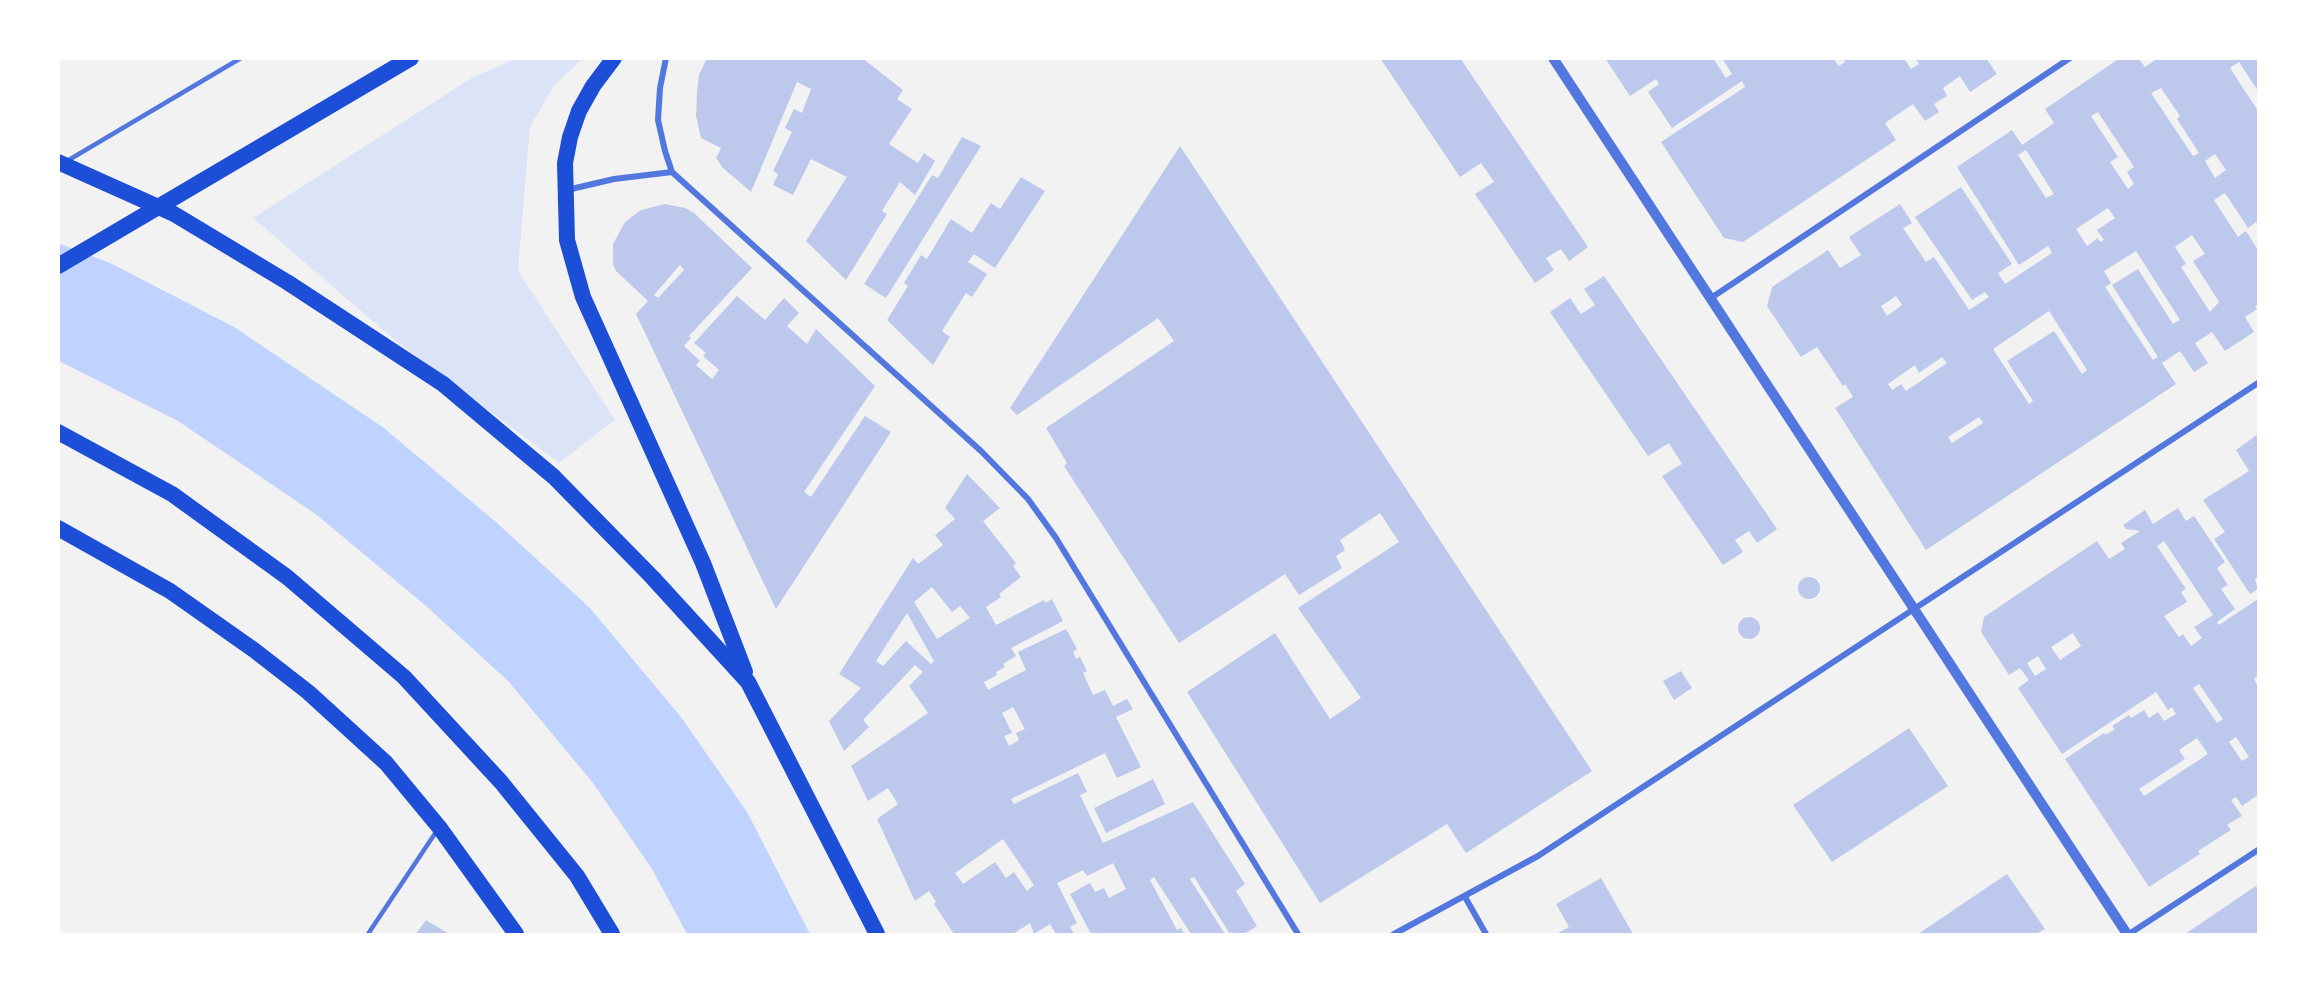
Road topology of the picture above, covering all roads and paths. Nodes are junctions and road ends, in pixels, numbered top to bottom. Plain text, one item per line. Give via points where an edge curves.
1 (241, 58) edge
2 (411, 58) edge
3 (614, 58) edge
4 (666, 58) edge
5 (1553, 58) edge
6 (2070, 58) edge
7 (58, 162) edge
8 (58, 166) edge
9 (672, 172) junction
10 (565, 190) junction
11 (58, 266) edge
12 (1711, 298) junction
13 (2259, 383) edge
14 (58, 432) edge
15 (58, 528) edge
16 (1915, 610) junction
17 (748, 682) junction
18 (440, 827) junction
19 (2259, 850) edge
20 (1465, 897) junction
21 (368, 934) edge
22 (516, 934) edge
23 (612, 934) edge
24 (877, 934) edge
25 (1298, 934) edge
26 (1394, 934) edge
27 (1486, 934) edge
28 (2128, 934) edge

1 - 8 lane
2 - 11 highway
3 - 10 highway via 579,111 565,163
4 - 9 street via 658,120
5 - 12 street
6 - 12 street
7 - 17 highway via 174,214 287,282 442,384 554,477
9 - 10 street
9 - 25 street via 981,451 1028,499 1056,538
10 - 17 highway via 567,240 583,297 704,562
12 - 16 street
13 - 16 street
14 - 23 highway via 172,494 287,577 404,677 501,782 577,876
15 - 18 highway via 170,591 308,692 386,763
16 - 20 street via 1538,856
16 - 28 street
17 - 24 highway
18 - 21 lane
18 - 22 highway
19 - 28 street
20 - 26 street
20 - 27 street

